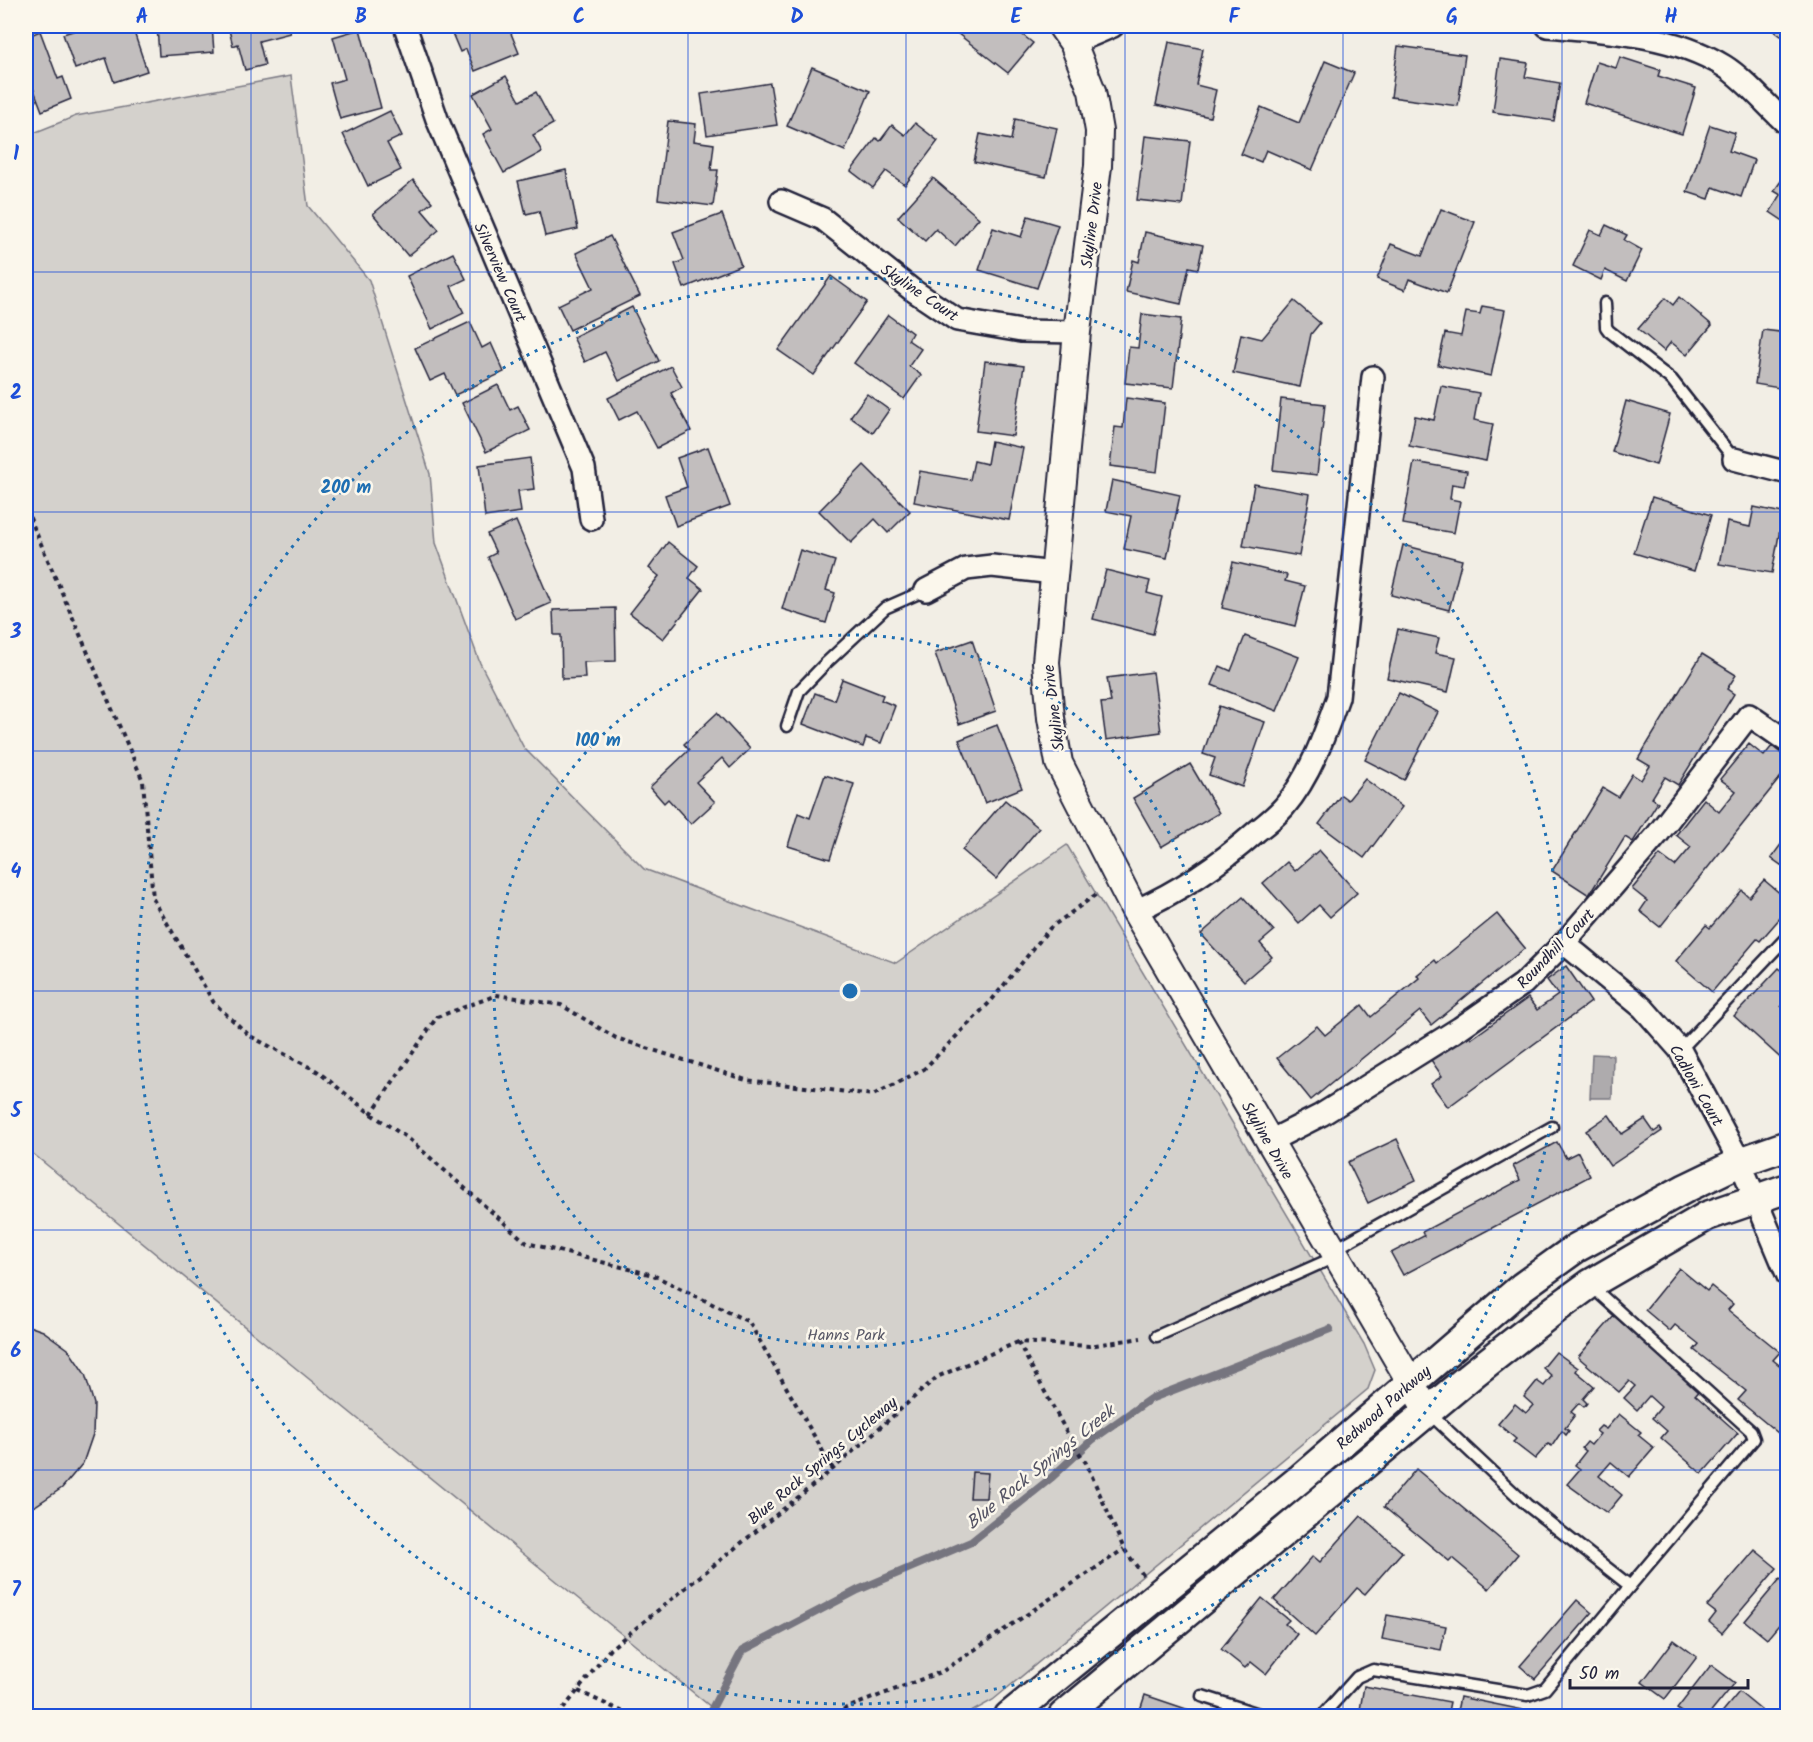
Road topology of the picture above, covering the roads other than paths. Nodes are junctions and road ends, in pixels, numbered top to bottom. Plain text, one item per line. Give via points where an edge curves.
1 (405, 26) edge
2 (1113, 26) edge
3 (1547, 26) edge
4 (1067, 34) edge
5 (1788, 125) edge
6 (782, 201) dead end
7 (1605, 303) dead end
8 (1077, 332) junction
9 (1373, 377) dead end
10 (1734, 459) joint
11 (1788, 473) edge
12 (591, 519) dead end
13 (1054, 573) junction
14 (926, 590) joint
15 (787, 726) dead end
16 (1785, 740) dead end
17 (1135, 911) junction
18 (1788, 936) edge
19 (1564, 943) junction
20 (1680, 1050) junction
21 (1552, 1127) dead end
22 (1270, 1141) junction
23 (1788, 1145) edge
24 (1740, 1162) junction
25 (1788, 1188) edge
26 (1753, 1198) junction
27 (1333, 1254) junction
28 (1788, 1276) edge
29 (1590, 1284) junction
30 (1157, 1336) road end
31 (1410, 1384) junction
32 (1428, 1412) junction
33 (1630, 1586) junction
34 (1202, 1696) dead end
35 (1009, 1716) edge
36 (1063, 1716) edge
37 (1265, 1716) edge
38 (1322, 1716) edge

1 - 12 street, Silverview Court via 441,130 584,468
2 - 4 street
3 - 5 street via 1671,43 1724,66
4 - 8 street, Skyline Drive via 1092,91 1099,131
6 - 8 street, Skyline Court via 823,219 911,290 957,320 1021,331
7 - 10 lane via 1609,331 1672,380
8 - 13 street, Skyline Drive
9 - 17 street via 1338,697 1326,730 1284,807 1193,881
10 - 11 street
13 - 14 street via 992,566 966,570
13 - 17 street, Skyline Drive via 1046,662 1059,763
14 - 15 lane via 885,608 825,664 799,691
16 - 19 street, Roundhill Court via 1749,715 1657,835
17 - 22 street, Skyline Drive
18 - 20 lane
19 - 20 street, Cadloni Court via 1642,1008
19 - 22 street, Roundhill Court via 1523,984 1460,1028 1321,1115
20 - 24 street, Cadloni Court
21 - 27 lane
22 - 27 street, Skyline Drive
23 - 24 main road, Redwood Parkway
24 - 26 street, Cadloni Court
24 - 31 main road, Redwood Parkway via 1576,1248 1522,1287
25 - 26 main road, Redwood Parkway
26 - 28 street, Cadloni Court
26 - 29 main road, Redwood Parkway via 1707,1216
27 - 30 lane
27 - 31 street, Skyline Drive
29 - 32 main road, Redwood Parkway
29 - 33 lane via 1751,1431 1754,1439
31 - 32 street, Skyline Drive
31 - 35 main road, Redwood Parkway
32 - 33 lane via 1527,1505
32 - 36 main road, Redwood Parkway
33 - 38 lane via 1545,1689 1528,1695 1373,1670 1357,1677
34 - 37 lane

